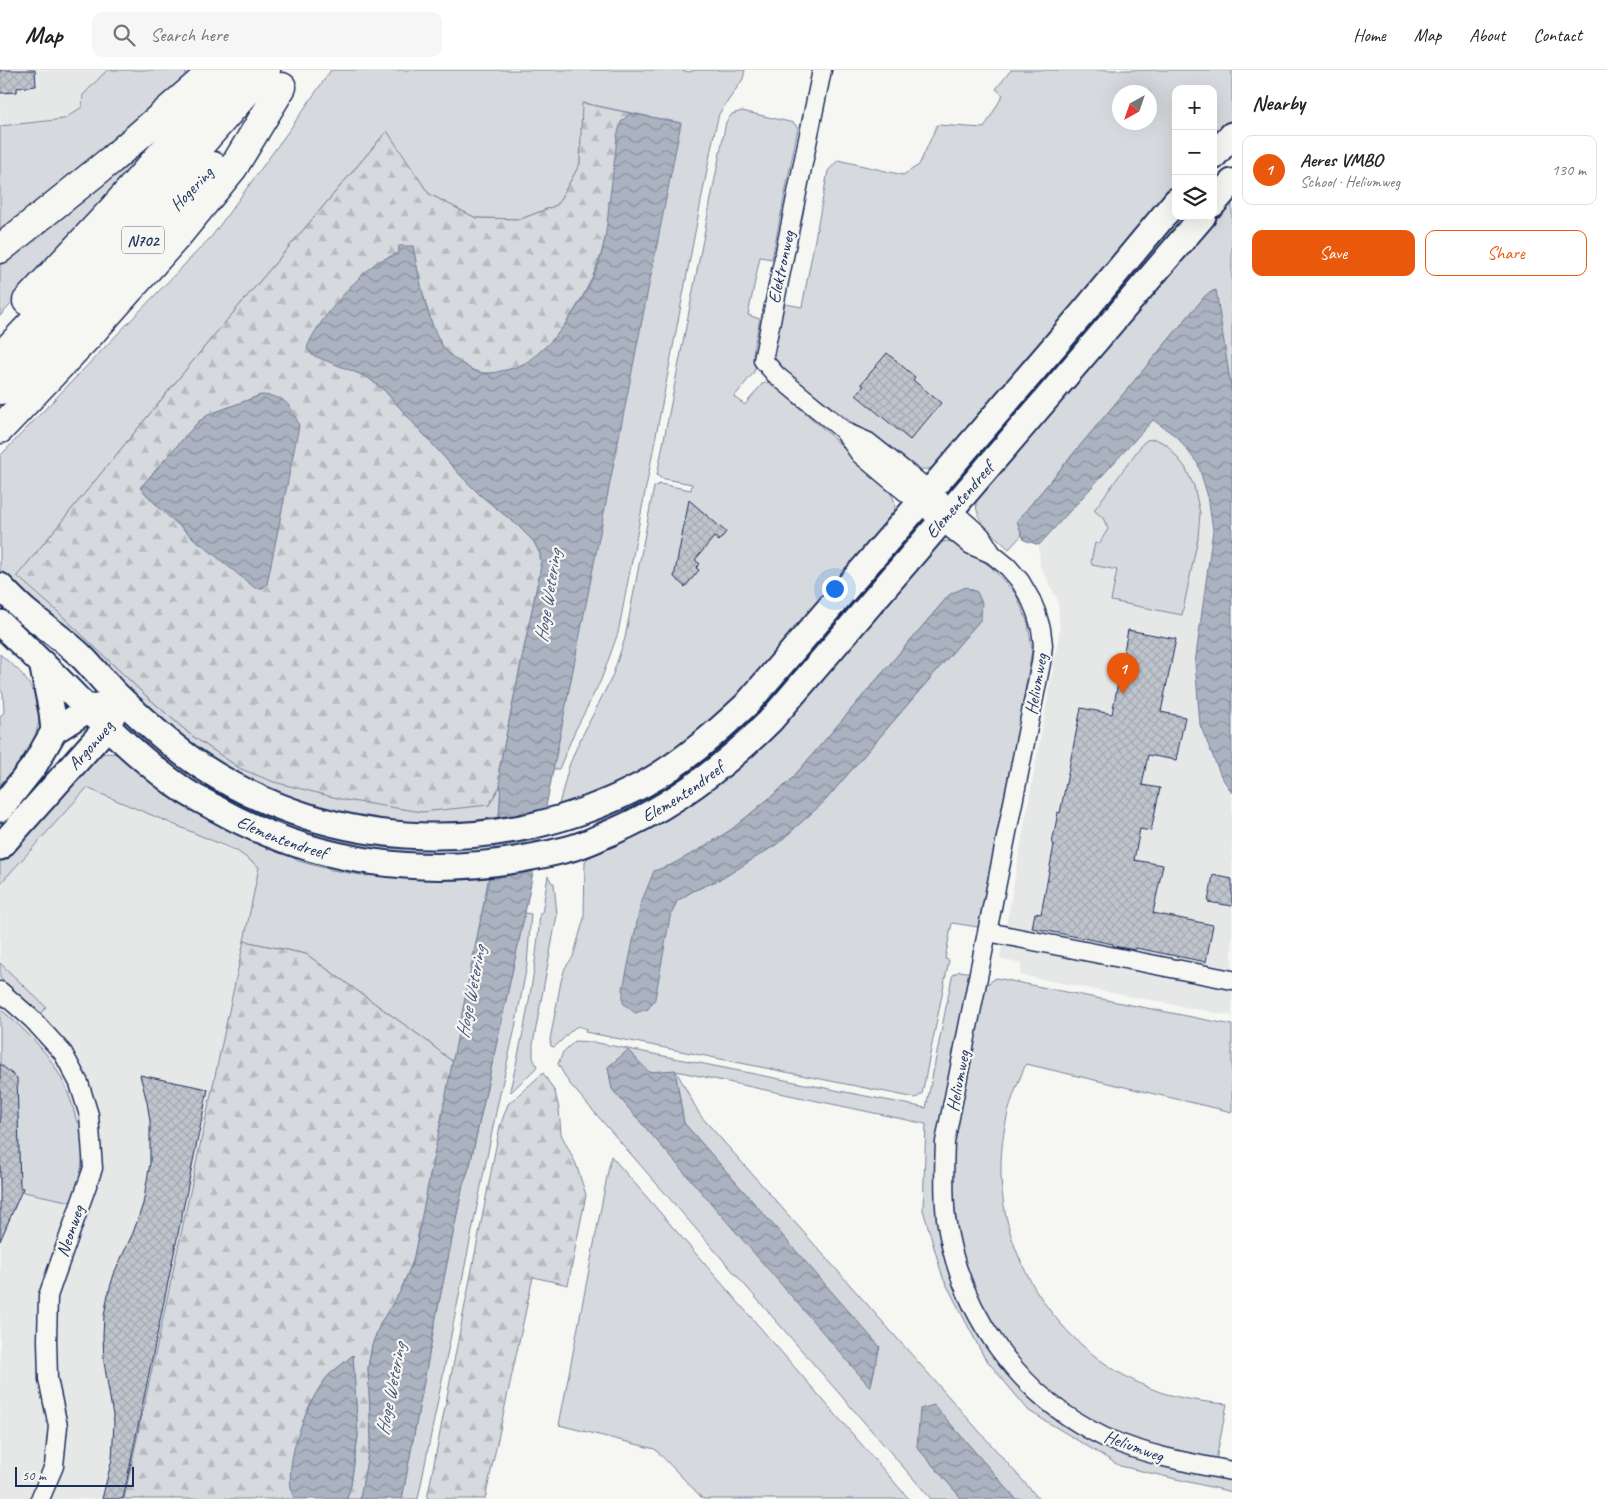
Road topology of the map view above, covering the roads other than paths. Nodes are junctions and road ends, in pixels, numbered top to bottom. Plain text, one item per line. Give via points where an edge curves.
1 (214, 70) edge
2 (235, 70) edge
3 (822, 70) edge
4 (281, 76) edge
5 (1232, 135) edge
6 (1217, 152) edge
7 (1232, 182) edge
8 (1217, 199) edge
9 (1172, 207) edge
10 (1200, 220) edge
11 (0, 249) edge
12 (0, 329) edge
13 (0, 357) edge
14 (0, 390) edge
15 (0, 429) edge
16 (924, 497) junction
17 (946, 516) junction
18 (0, 586) edge
19 (0, 623) edge
20 (42, 663) junction
21 (120, 698) junction
22 (89, 709) junction
23 (107, 727) junction
24 (54, 731) junction
25 (0, 809) edge
26 (0, 847) edge
27 (988, 932) junction
28 (1232, 980) edge
29 (0, 991) edge
30 (1232, 1471) edge
31 (40, 1499) edge

1 - 11 highway via 111,160
2 - 12 highway, N702 via 113,209
3 - 16 street, Elektronweg via 762,360 842,430 868,442
4 - 13 highway via 166,184
4 - 14 highway, Hogering / N702 via 199,181
4 - 15 highway, N702 via 234,168 92,332
5 - 6 main road
7 - 8 main road
9 - 16 main road, Elementendreef
10 - 17 main road, Elementendreef
16 - 17 street, Elektronweg
16 - 21 main road, Elementendreef via 746,704 721,728 646,783 560,819 487,834 422,837 341,826 293,812 235,786 165,739
17 - 23 main road, Elementendreef via 790,700 736,754 700,783 658,810 582,845 481,865 413,866 341,857 292,844 237,820 183,790 138,756
17 - 27 street, Heliumweg via 981,536 992,554 1020,581 1041,629 1041,663
18 - 21 main road, Elementendreef via 81,656
19 - 20 main road, Elementendreef
20 - 22 main road, Elementendreef
20 - 24 main road
21 - 22 main road, Argonweg
21 - 23 main road, Argonweg
22 - 23 main road, Elementendreef
22 - 24 main road, Argonweg
23 - 26 main road, Argonweg
24 - 25 main road, Argonweg via 34,766
27 - 28 street
27 - 30 street, Heliumweg via 946,1142 943,1182 952,1248 972,1304 986,1331 1006,1358 1047,1400 1088,1428 1165,1458
29 - 31 street, Neonweg via 64,1053 79,1083 89,1115 92,1168 48,1296 48,1379 58,1426 54,1466

